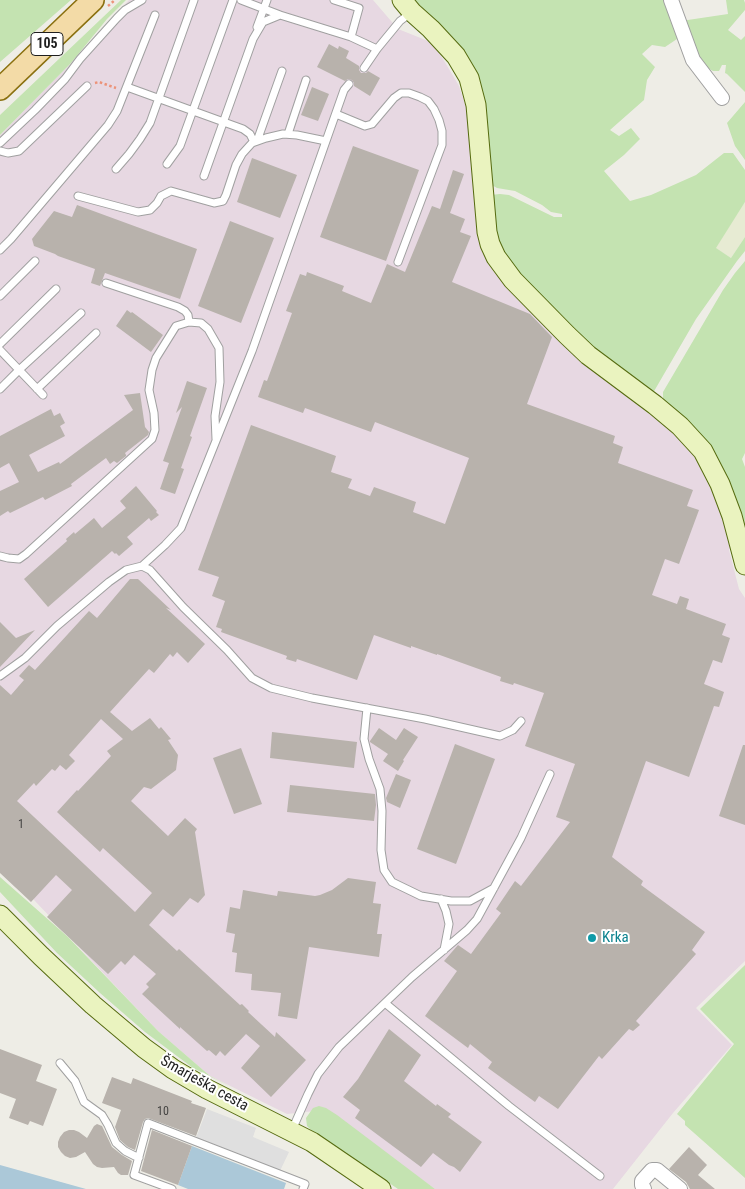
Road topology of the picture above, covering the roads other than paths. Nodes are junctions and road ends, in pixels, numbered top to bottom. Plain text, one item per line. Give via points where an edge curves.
1 (93, 0) edge
2 (142, 0) edge
3 (194, 0) edge
4 (233, 0) edge
5 (241, 0) edge
6 (267, 0) edge
7 (334, 0) edge
8 (671, 0) edge
9 (407, 6) edge
10 (264, 8) junction
11 (155, 15) dead end
12 (280, 15) junction
13 (351, 37) junction
14 (252, 39) junction
15 (377, 49) junction
16 (364, 68) dead end
17 (282, 71) dead end
18 (306, 80) dead end
19 (349, 84) dead end
20 (87, 86) road end
21 (0, 89) edge
22 (126, 89) junction
23 (159, 98) junction
24 (722, 98) dead end
25 (194, 110) junction
26 (336, 114) junction
27 (223, 121) junction
28 (288, 134) junction
29 (326, 141) junction
30 (255, 142) junction
31 (0, 143) edge
32 (0, 151) edge
33 (167, 164) dead end
34 (116, 169) dead end
35 (204, 176) dead end
36 (78, 196) dead end
37 (0, 250) edge
38 (35, 261) dead end
39 (398, 262) dead end
40 (106, 283) dead end
41 (56, 289) dead end
42 (0, 296) edge
43 (81, 313) dead end
44 (189, 322) junction
45 (96, 333) dead end
46 (0, 344) edge
47 (0, 350) edge
48 (19, 370) junction
49 (0, 389) edge
50 (37, 389) junction
51 (43, 395) dead end
52 (216, 442) junction
53 (0, 556) edge
54 (142, 566) junction
55 (745, 566) edge
56 (0, 676) edge
57 (367, 708) junction
58 (521, 721) dead end
59 (550, 774) dead end
60 (494, 888) junction
61 (441, 899) junction
62 (0, 915) edge
63 (444, 950) junction
64 (385, 1003) junction
65 (60, 1063) dead end
66 (292, 1131) junction
67 (139, 1158) junction
68 (600, 1176) dead end
69 (172, 1189) edge
70 (303, 1189) edge
71 (381, 1189) edge
72 (644, 1189) edge
73 (680, 1189) edge

1 - 21 main road, 105
2 - 31 lane via 117,18 65,79
3 - 23 lane
4 - 25 lane
5 - 10 lane
6 - 10 lane
7 - 13 lane via 359,8
8 - 24 street via 693,60
9 - 15 lane via 400,21
9 - 55 street via 456,56 469,78 476,105 487,232 496,257 513,280 588,355 655,405 703,451 732,516
10 - 12 lane
10 - 14 lane
11 - 22 lane
12 - 13 lane
12 - 14 lane via 263,22
13 - 15 lane
14 - 27 lane
15 - 16 lane
17 - 30 lane
18 - 28 lane
19 - 26 lane
20 - 32 lane via 19,150
22 - 23 lane
22 - 37 lane via 108,125
23 - 25 lane
23 - 34 lane via 150,123
25 - 27 lane
25 - 33 lane via 180,146
26 - 29 lane
26 - 39 lane via 364,126 372,124 394,98 401,93 409,93 428,101 439,120 442,144
27 - 30 lane via 243,129
27 - 35 lane
28 - 29 lane
28 - 30 lane
29 - 52 lane via 252,351
30 - 36 lane via 236,165 223,201 214,203 171,191 161,196 150,210 138,212
38 - 42 lane
40 - 44 lane via 178,307 188,315
41 - 46 lane
43 - 48 lane
44 - 52 lane via 201,323 208,329 219,348
44 - 53 lane via 176,326 152,370 149,390 154,413 152,439 26,554 19,559
45 - 50 lane
47 - 48 lane
48 - 49 lane
48 - 50 lane
50 - 51 lane
52 - 54 lane via 181,528
54 - 56 lane via 126,570 109,582 25,658
54 - 57 lane via 150,570 252,678 271,688
57 - 58 lane via 500,736 513,730
57 - 61 lane via 364,739 380,789 380,850 384,870 392,882 402,888 421,896
59 - 60 lane
60 - 61 lane via 470,900
60 - 63 lane via 477,919
61 - 63 lane via 449,924
62 - 66 street, Šmarješka cesta via 47,962 144,1048 207,1089
63 - 64 lane
64 - 66 lane via 339,1047 318,1074
64 - 68 lane via 509,1106
65 - 67 lane via 84,1102 102,1115 116,1143
66 - 71 street, Šmarješka cesta
67 - 69 lane via 134,1175
67 - 70 lane via 148,1123 305,1184
72 - 73 street via 642,1181 652,1170 657,1170

